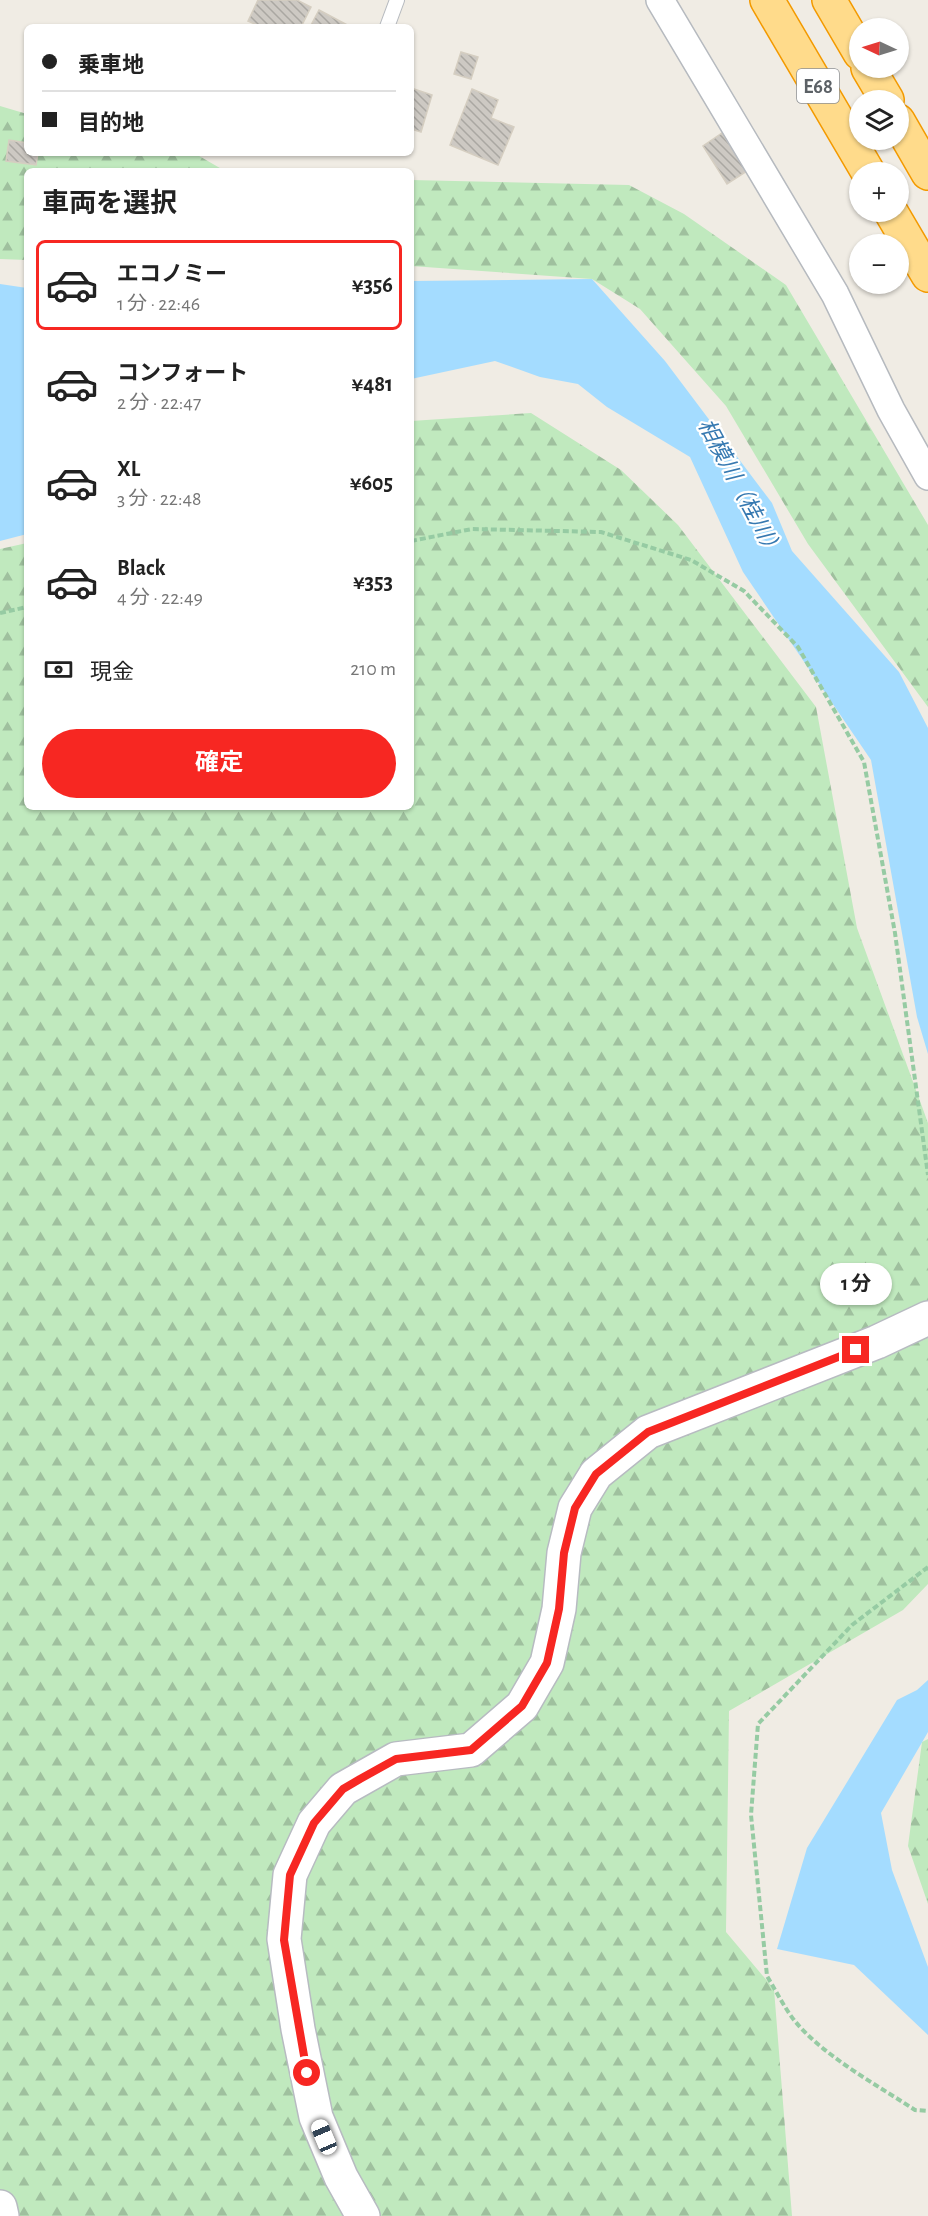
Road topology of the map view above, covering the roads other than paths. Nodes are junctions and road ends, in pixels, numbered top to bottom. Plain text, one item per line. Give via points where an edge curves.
1 (397, 0) edge
2 (660, 0) edge
3 (767, 0) edge
4 (830, 0) edge
5 (388, 24) edge
6 (849, 34) edge
7 (909, 141) edge
8 (862, 162) edge
9 (928, 173) edge
10 (897, 222) edge
11 (928, 275) edge
12 (928, 476) edge
13 (928, 1318) edge
14 (0, 2207) edge
15 (3, 2216) edge
16 (363, 2216) edge

1 - 5 lane
2 - 12 street via 835,294
3 - 8 highway, E68
4 - 6 highway, E68
7 - 9 highway
10 - 11 highway
13 - 16 street via 648,1432 596,1474 575,1508 547,1663 522,1706 471,1750 396,1759 360,1779 343,1789 314,1823 290,1875 284,1940 316,2117 341,2177
14 - 15 street

